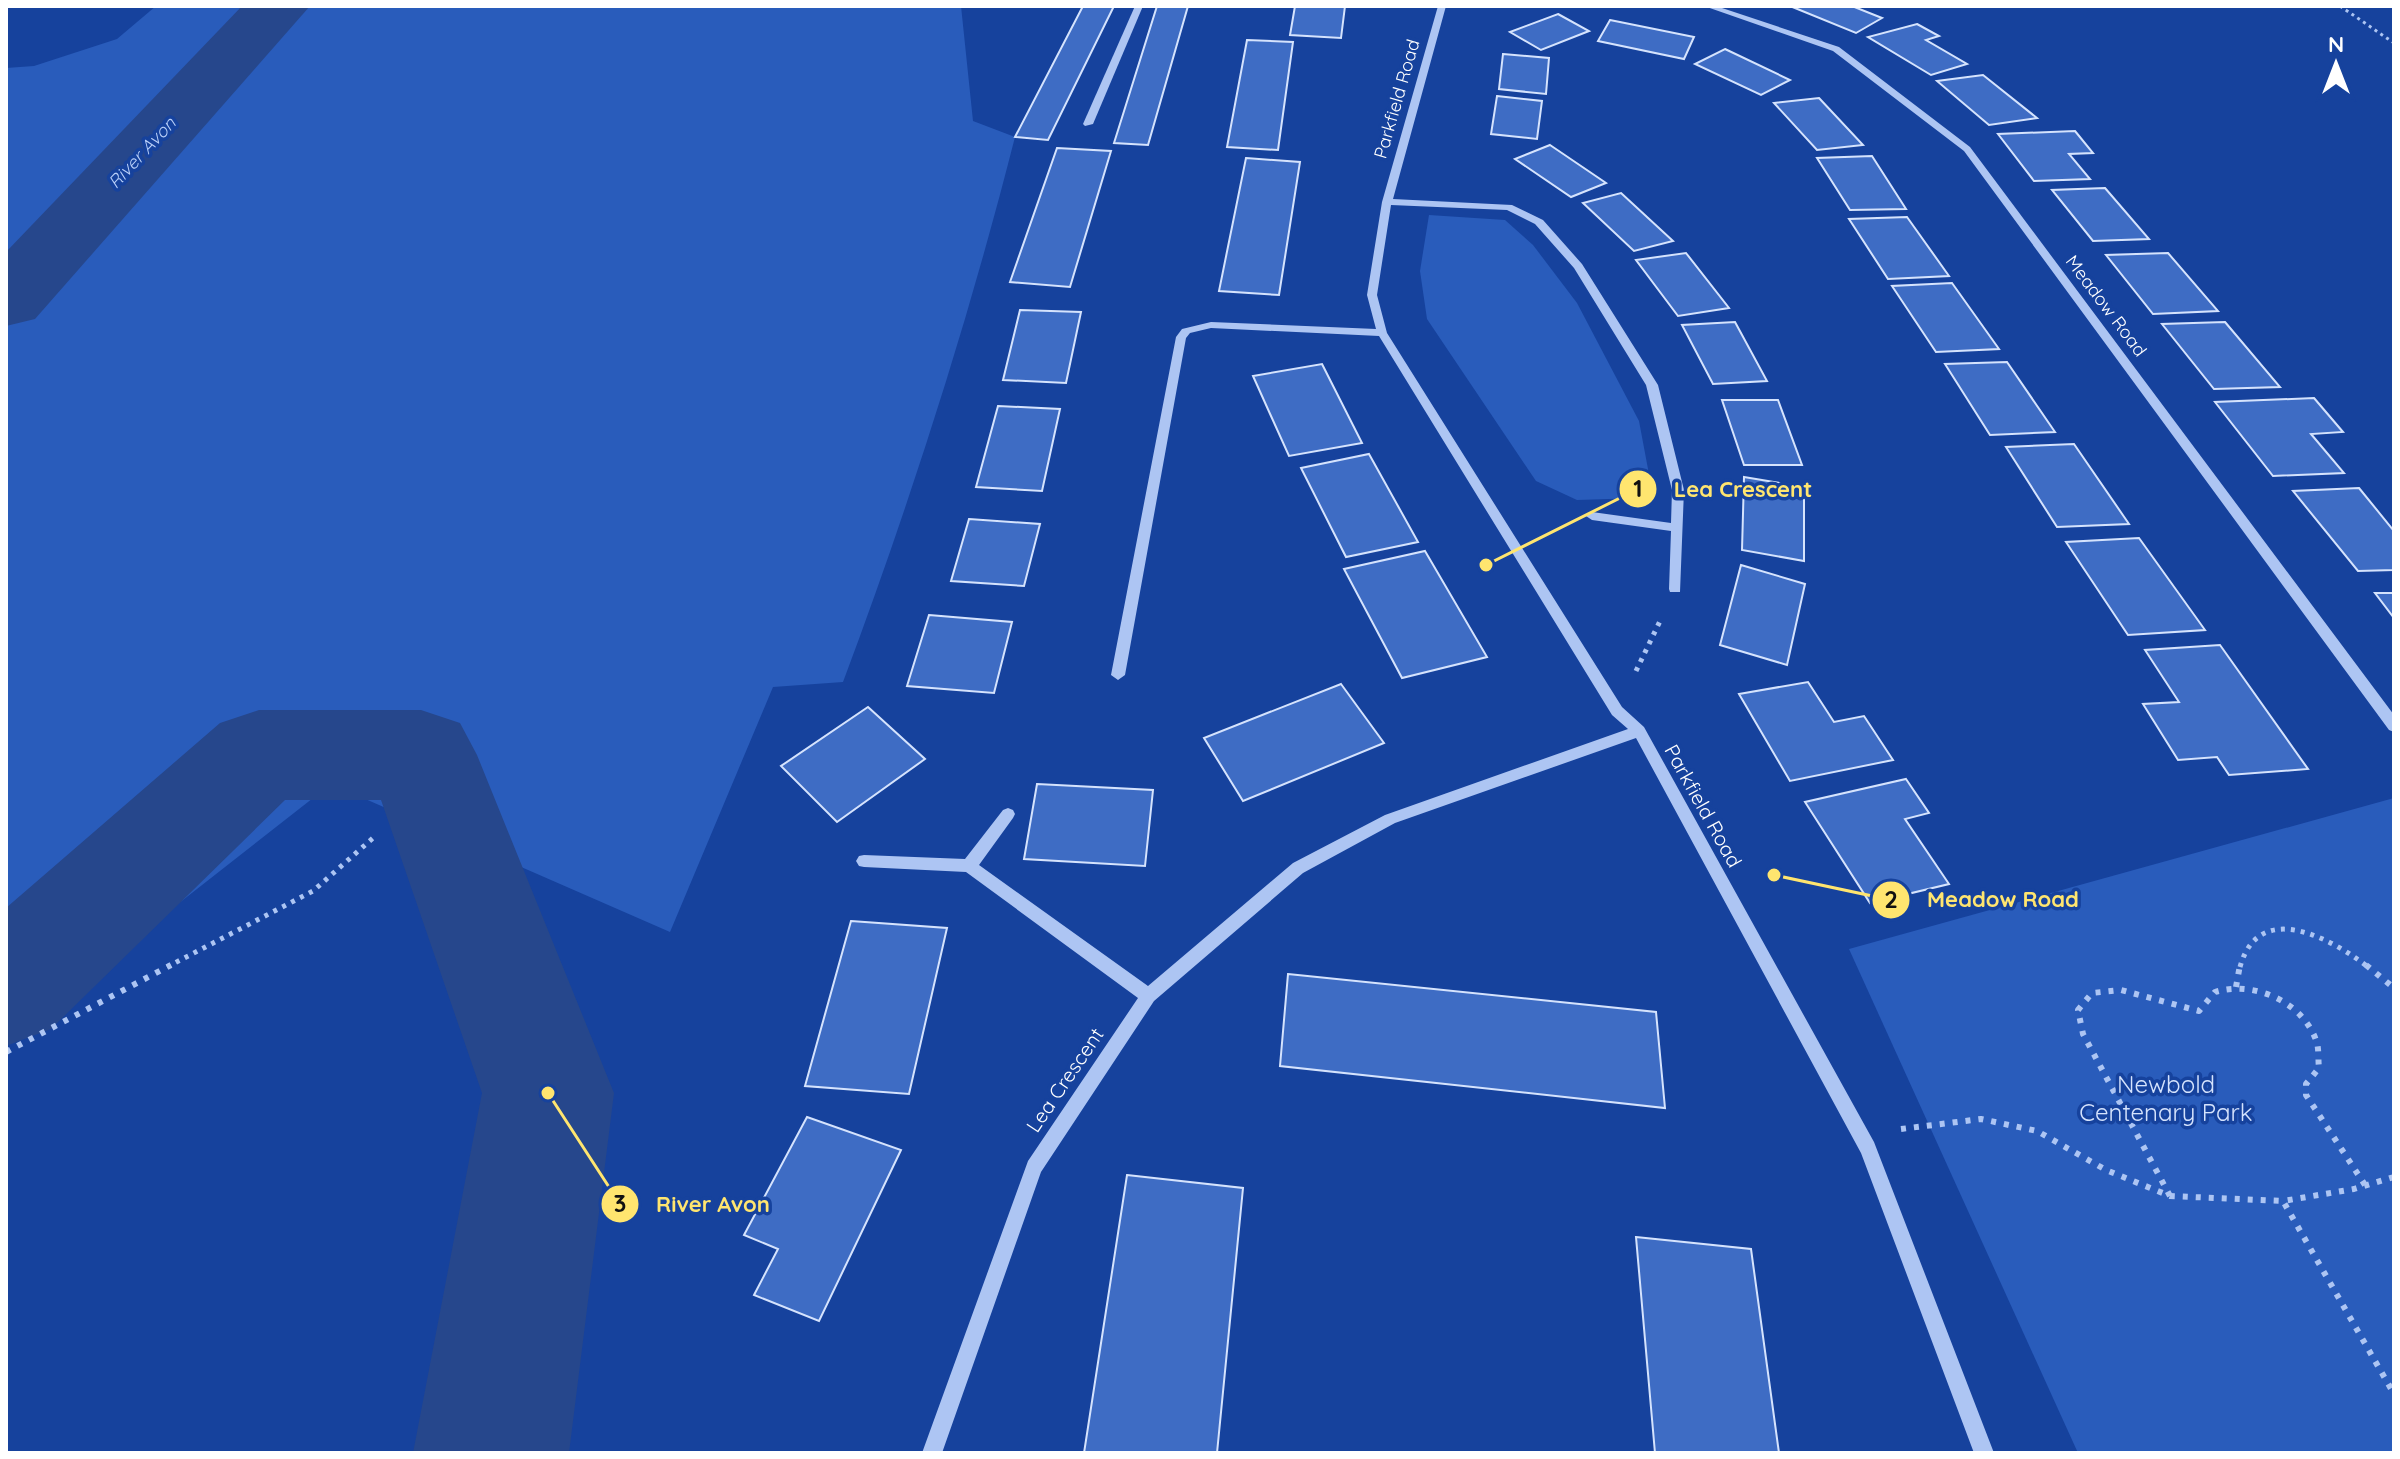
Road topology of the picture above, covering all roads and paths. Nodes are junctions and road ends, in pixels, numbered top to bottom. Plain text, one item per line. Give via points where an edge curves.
1 (1139, 6) edge
2 (1442, 6) edge
3 (1708, 6) edge
4 (2340, 6) edge
5 (2394, 43) edge
6 (1088, 124) dead end
7 (1387, 202) junction
8 (1382, 333) junction
9 (1592, 516) dead end
10 (1677, 528) junction
11 (1675, 589) joint
12 (1118, 675) dead end
13 (1617, 711) junction
14 (2394, 726) edge
15 (1639, 731) junction
16 (1008, 814) dead end
17 (373, 838) dead end
18 (864, 861) dead end
19 (969, 866) junction
20 (2236, 987) junction
21 (2394, 988) edge
22 (1148, 996) junction
23 (6, 1052) edge
24 (1860, 1134) junction
25 (2394, 1178) edge
26 (2365, 1185) junction
27 (2170, 1196) junction
28 (2283, 1201) junction
29 (2394, 1394) edge
30 (932, 1453) edge
31 (1984, 1453) edge

1 - 6 street
2 - 7 street, Parkfield Road
3 - 14 street, Meadow Road via 1836,49 1967,149
4 - 5 path
7 - 8 street, Parkfield Road via 1372,295
7 - 10 street via 1509,207 1539,222 1568,255 1652,385 1678,490
8 - 12 street via 1211,325 1181,337
8 - 13 street, Parkfield Road
9 - 10 street
10 - 11 street
11 - 13 path
13 - 15 street, Parkfield Road
15 - 22 street, Lea Crescent via 1390,819 1298,868
15 - 24 street, Parkfield Road
16 - 19 street
17 - 23 path via 313,891
18 - 19 street
19 - 22 street
20 - 21 path via 2243,956 2267,932 2293,928 2324,936
20 - 26 path via 2276,996 2305,1022 2317,1044 2319,1068 2306,1084 2306,1095
20 - 27 path via 2213,992 2199,1011 2121,990 2092,993 2078,1010 2099,1069
22 - 30 street, Lea Crescent via 1034,1167
24 - 27 path via 1981,1119 2037,1131 2106,1170
24 - 31 street, Parkfield Road
25 - 26 path
26 - 28 path
27 - 28 path
28 - 29 path

